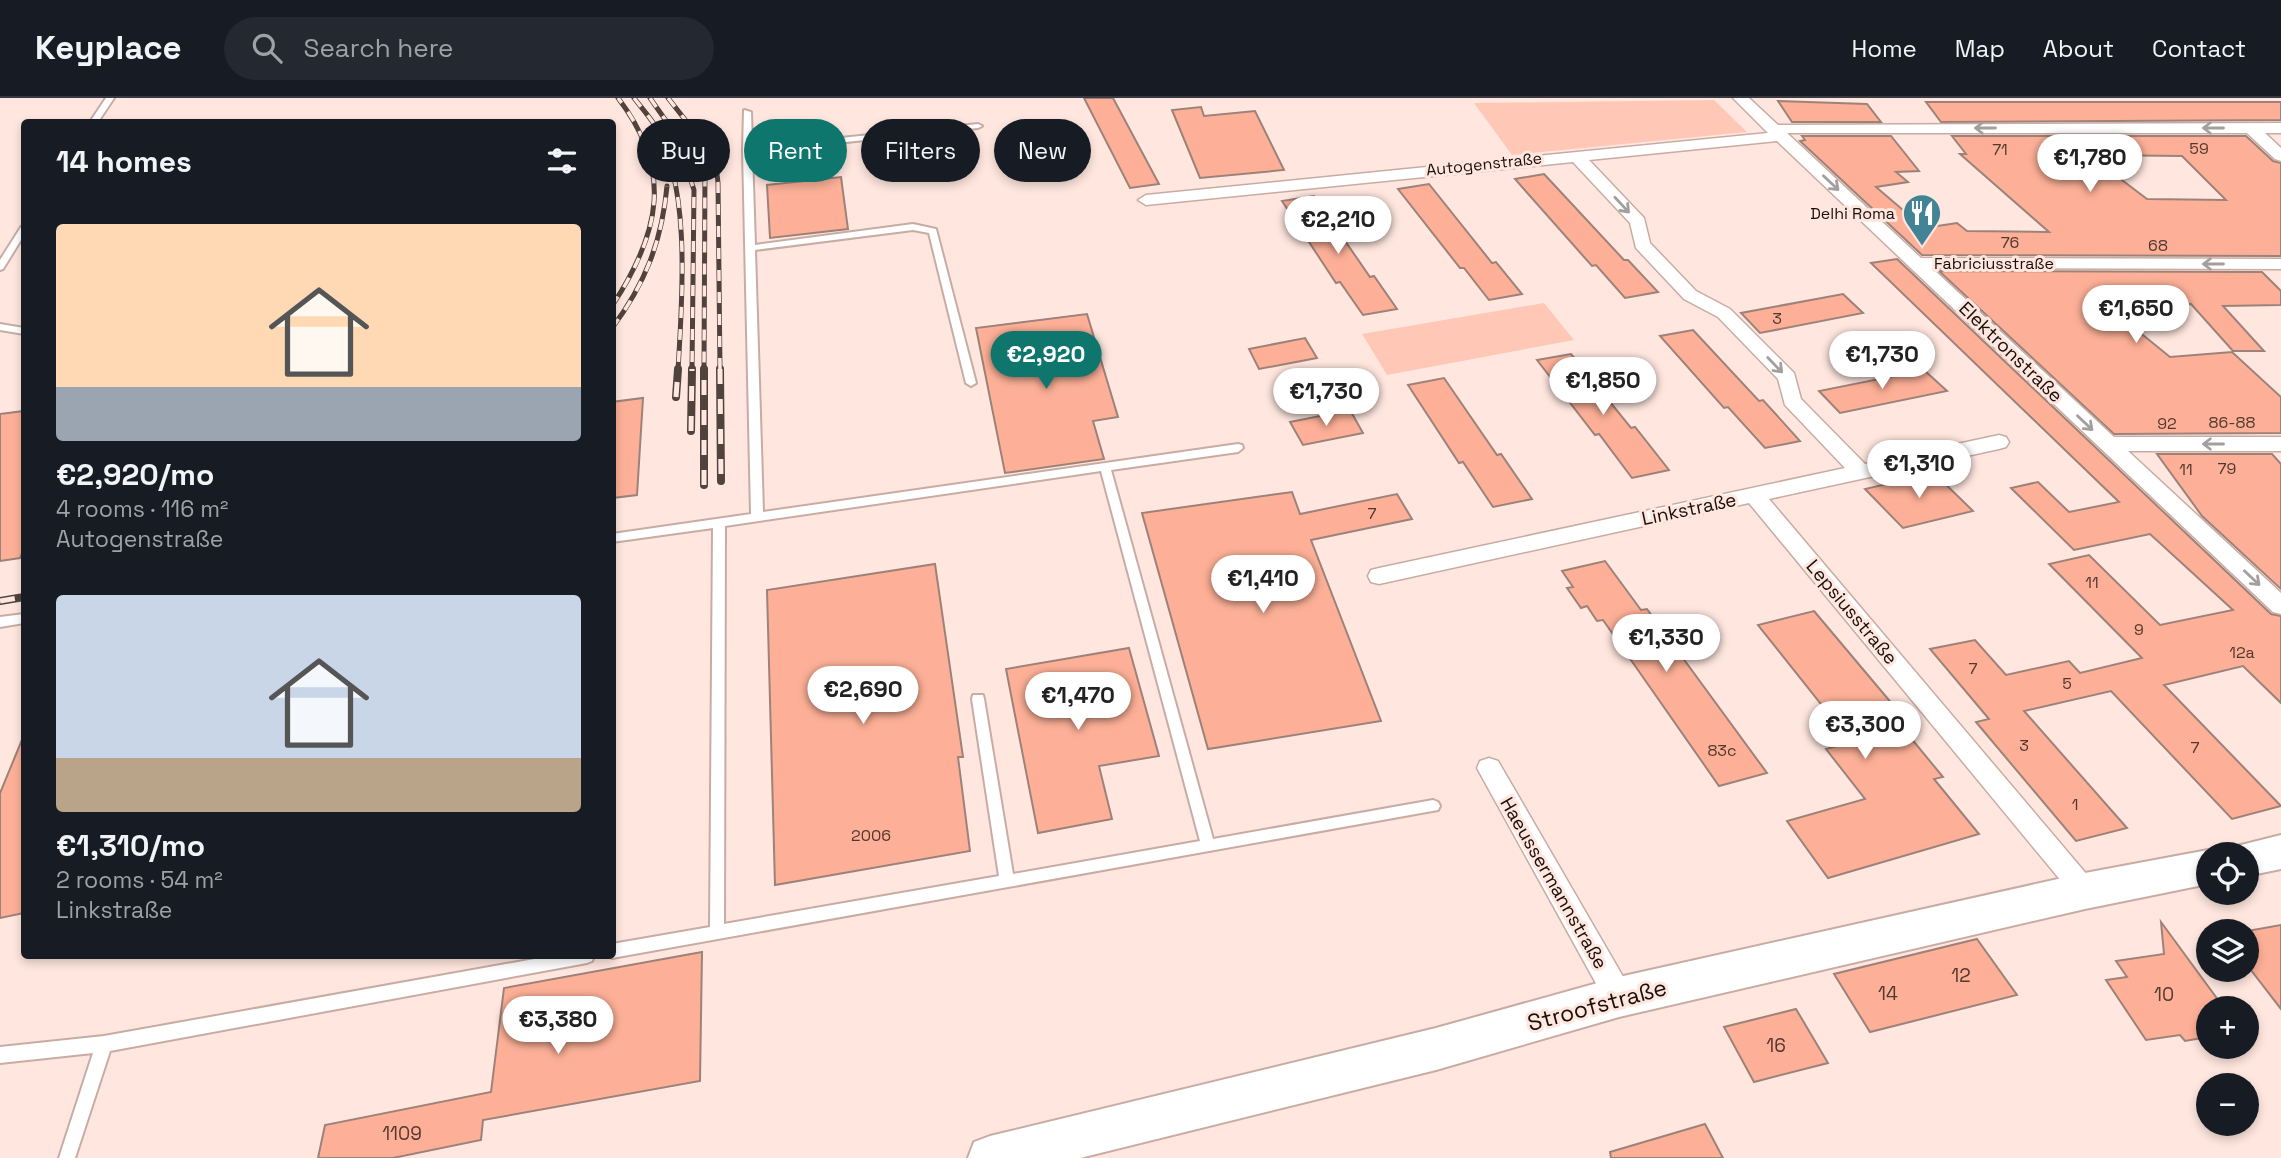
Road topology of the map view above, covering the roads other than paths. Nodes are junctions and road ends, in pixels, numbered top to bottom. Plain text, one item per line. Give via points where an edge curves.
1 (110, 98) edge
2 (1740, 98) edge
3 (747, 112) dead end
4 (96, 119) edge
5 (747, 119) edge
6 (2251, 128) junction
7 (2281, 128) edge
8 (1778, 133) junction
9 (1575, 155) junction
10 (2281, 156) edge
11 (748, 182) edge
12 (1146, 200) dead end
13 (21, 234) edge
14 (750, 248) junction
15 (1917, 263) junction
16 (2281, 264) edge
17 (0, 267) edge
18 (0, 327) edge
19 (21, 330) edge
20 (971, 383) dead end
21 (1999, 442) dead end
22 (2108, 444) junction
23 (2281, 444) edge
24 (1238, 448) dead end
25 (1105, 467) junction
26 (1861, 472) junction
27 (1754, 495) junction
28 (757, 517) junction
29 (719, 523) junction
30 (616, 537) edge
31 (1379, 576) dead end
32 (2281, 606) edge
33 (21, 619) edge
34 (0, 622) edge
35 (978, 699) dead end
36 (1489, 768) dead end
37 (1433, 806) dead end
38 (1208, 846) junction
39 (2281, 852) edge
40 (2259, 857) edge
41 (2196, 869) edge
42 (1007, 881) junction
43 (2085, 891) junction
44 (717, 932) junction
45 (616, 950) edge
46 (571, 959) edge
47 (1619, 997) junction
48 (104, 1044) junction
49 (0, 1055) edge
50 (67, 1158) edge
51 (990, 1158) edge

1 - 4 lane
2 - 8 street, Elektronstraße
3 - 5 lane
6 - 7 street, Autogenstraße
6 -> 8 street, Autogenstraße
6 - 10 street
8 - 9 street, Autogenstraße
8 -> 15 street, Elektronstraße
9 - 12 street, Autogenstraße
9 -> 26 street via 1638,222 1642,244 1690,295 1724,313 1787,377 1792,401
11 - 14 lane
13 - 17 lane
14 - 20 lane via 913,228 933,231
14 - 28 lane
16 -> 15 street, Fabriciusstraße
15 -> 22 street, Elektronstraße
18 - 19 lane
21 - 26 street, Linkstraße
23 -> 22 street
22 -> 32 street, Elektronstraße
24 - 25 lane
25 - 28 lane
25 - 38 lane
26 - 27 street, Linkstraße
27 - 31 street, Linkstraße
27 - 43 street, Lepsiusstraße
28 - 29 lane
29 - 30 lane
29 - 44 lane
33 - 34 lane
35 - 42 lane
36 - 47 street, Haeussermannstraße
37 - 38 lane
38 - 42 lane
39 - 40 street
41 - 43 street, Stroofstraße
42 - 44 lane
43 - 47 street, Stroofstraße
44 - 45 lane
46 - 48 lane
47 - 51 street, Stroofstraße via 1436,1049
48 - 49 lane
48 - 50 lane

